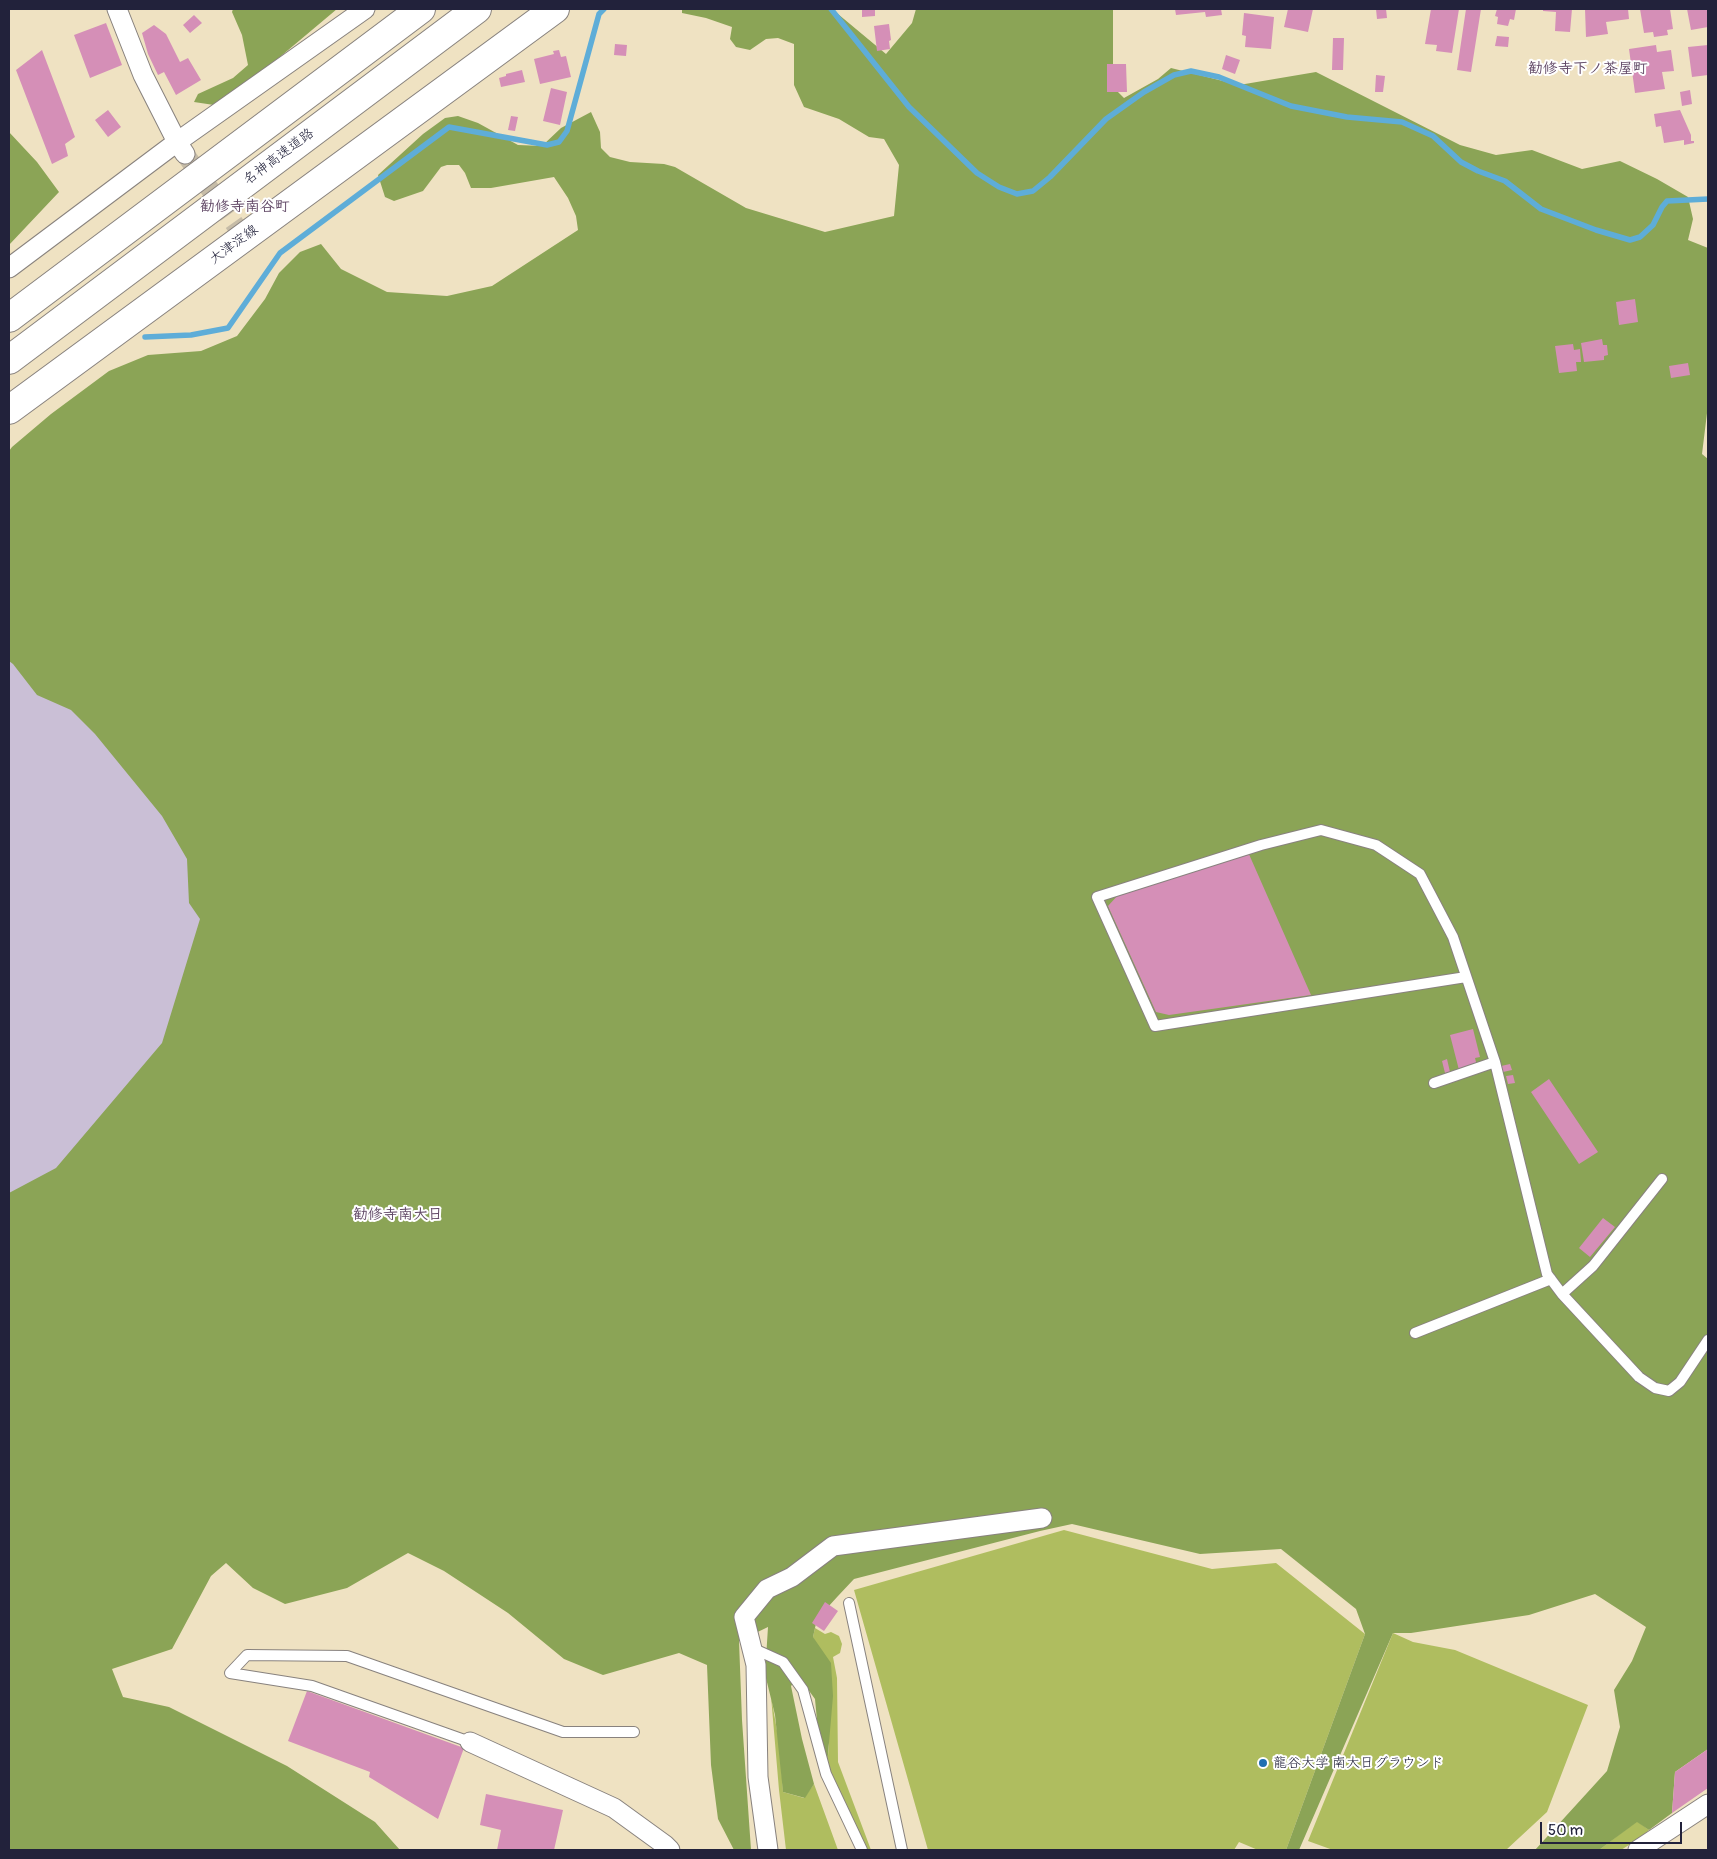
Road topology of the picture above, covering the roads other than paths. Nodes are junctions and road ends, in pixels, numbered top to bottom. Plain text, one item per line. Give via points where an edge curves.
1 (117, 9) edge
2 (364, 9) edge
3 (421, 9) edge
4 (477, 9) edge
5 (555, 9) edge
6 (181, 148) junction
7 (9, 268) edge
8 (9, 318) edge
9 (9, 360) edge
10 (9, 410) edge
11 (1466, 977) junction
12 (1495, 1062) junction
13 (1434, 1083) dead end
14 (1662, 1179) dead end
15 (1551, 1279) junction
16 (1562, 1294) junction
17 (1415, 1333) dead end
18 (1708, 1340) edge
19 (1042, 1518) dead end
20 (849, 1603) dead end
21 (752, 1648) junction
22 (634, 1732) dead end
23 (470, 1742) joint
24 (1708, 1804) edge
25 (670, 1850) edge
26 (768, 1850) edge
27 (862, 1850) edge
28 (902, 1850) edge
29 (1638, 1850) edge

1 - 6 street via 143,75
2 - 6 street
3 - 8 main road
4 - 9 main road, 名神高速道路
5 - 10 main road, 大津淀線 via 240,232
6 - 7 street
11 - 11 lane via 1453,937 1420,874 1376,845 1321,830 1261,845 1097,898 1155,1026
11 - 12 lane
12 - 13 lane
12 - 15 lane via 1547,1274
14 - 16 lane via 1593,1266
15 - 16 lane
15 - 17 lane
16 - 18 lane via 1639,1377 1655,1388 1669,1391 1680,1382
19 - 21 street via 833,1546 792,1577 767,1589 744,1617
20 - 28 lane
21 - 26 street via 756,1665 758,1777
21 - 27 lane via 782,1662 803,1690 826,1774
22 - 23 lane via 563,1732 348,1656 247,1655 230,1673 312,1686
23 - 25 street via 614,1808
24 - 29 street

